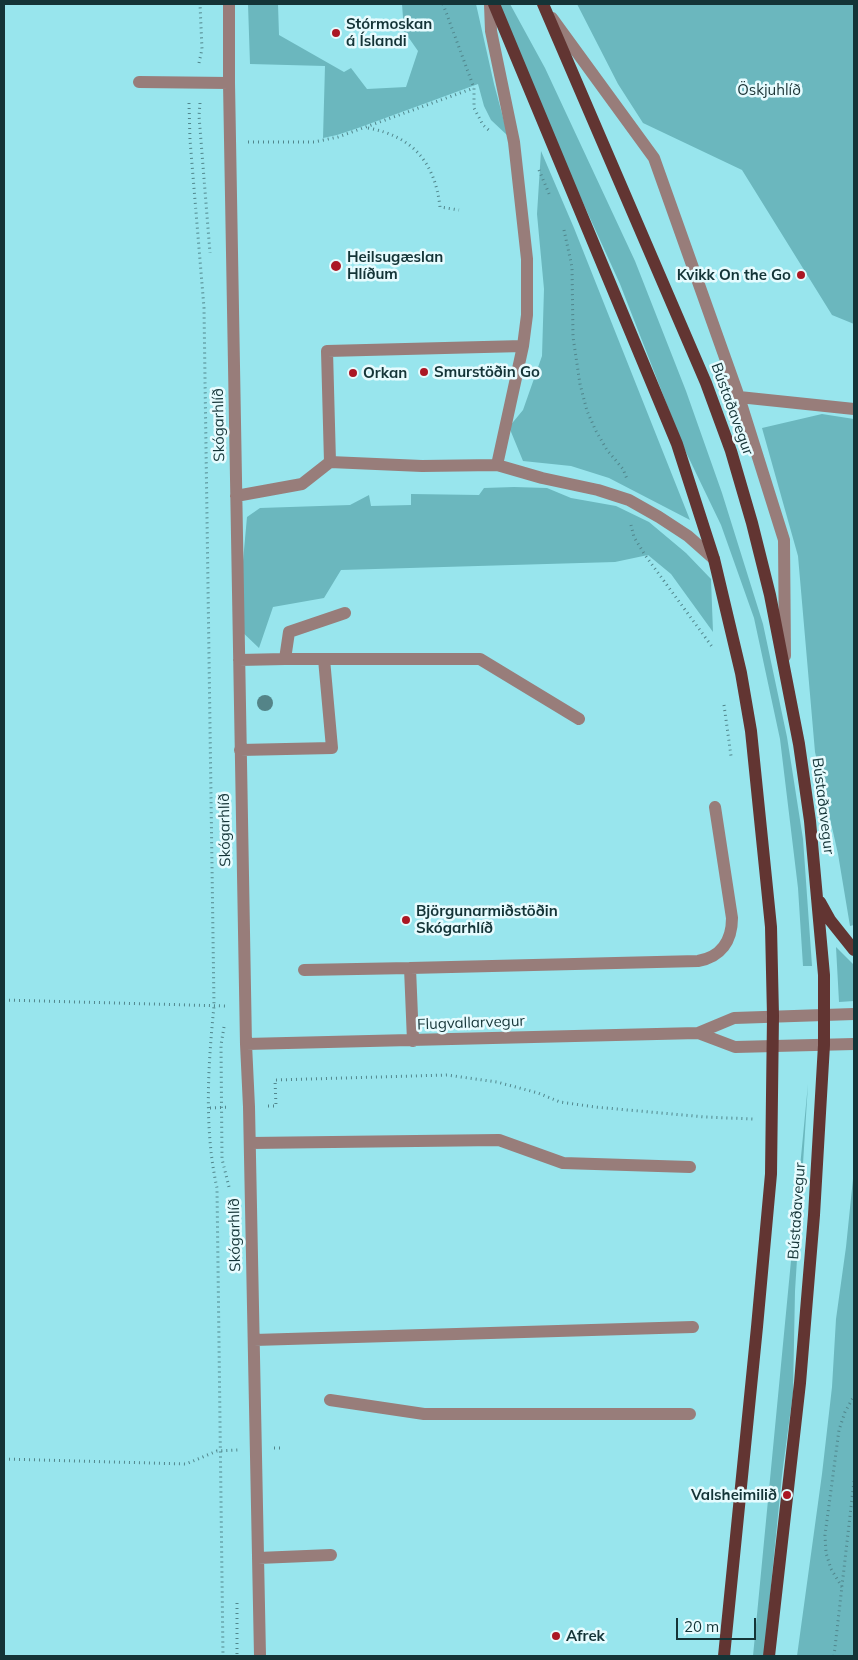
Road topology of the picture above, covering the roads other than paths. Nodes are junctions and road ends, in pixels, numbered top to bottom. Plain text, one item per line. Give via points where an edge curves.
1 (229, 4) edge
2 (490, 4) edge
3 (494, 4) edge
4 (544, 7) edge
5 (140, 82) dead end
6 (229, 83) junction
7 (522, 346) junction
8 (738, 397) junction
9 (854, 409) edge
10 (330, 462) junction
11 (497, 465) junction
12 (236, 496) junction
13 (714, 559) junction
14 (345, 613) dead end
15 (285, 659) junction
16 (324, 659) junction
17 (239, 660) junction
18 (785, 668) junction
19 (579, 718) dead end
20 (240, 750) junction
21 (716, 808) dead end
22 (818, 898) junction
23 (854, 950) edge
24 (410, 968) junction
25 (304, 970) dead end
26 (854, 1014) edge
27 (824, 1015) junction
28 (773, 1016) junction
29 (698, 1033) junction
30 (413, 1041) junction
31 (246, 1044) junction
32 (854, 1044) edge
33 (824, 1045) junction
34 (772, 1046) junction
35 (250, 1144) junction
36 (690, 1166) dead end
37 (694, 1327) dead end
38 (254, 1340) junction
39 (330, 1400) dead end
40 (690, 1414) dead end
41 (331, 1555) dead end
42 (258, 1558) junction
43 (260, 1656) edge
44 (724, 1656) edge
45 (769, 1656) edge

1 - 6 street, Skógarhlíð
2 - 7 street via 491,31 514,142 526,259 526,315
3 - 13 main road, Bústaðavegur via 678,444
4 - 8 street via 654,158
4 - 18 main road, Bústaðavegur via 706,383 731,451 754,532
5 - 6 street
6 - 12 street, Skógarhlíð
7 - 10 street via 327,350
7 - 11 street
8 - 9 street
8 - 18 street via 784,540
10 - 11 street
10 - 12 street via 302,484
11 - 13 street via 629,500 688,536
12 - 17 street, Skógarhlíð
13 - 28 main road, Bústaðavegur via 752,731 771,927
14 - 15 street via 289,632
15 - 16 street
15 - 17 street
16 - 19 street via 480,659
16 - 20 street via 332,748
17 - 20 street, Skógarhlíð
18 - 22 main road, Bústaðavegur via 803,773
20 - 31 street, Skógarhlíð
21 - 24 street via 732,929 724,948 712,957 698,961
22 - 23 main road via 830,920
22 - 27 main road, Bústaðavegur
24 - 25 street
24 - 30 street
26 - 27 street, Flugvallarvegur
27 - 28 street, Flugvallarvegur
27 - 33 main road, Bústaðavegur
28 - 29 street, Flugvallarvegur via 734,1018
28 - 34 main road, Bústaðavegur
29 - 30 street, Flugvallarvegur
29 - 34 street, Flugvallarvegur via 735,1048
30 - 31 street, Flugvallarvegur
31 - 35 street, Skógarhlíð
32 - 33 street, Flugvallarvegur
33 - 34 street, Flugvallarvegur
33 - 45 main road, Bústaðavegur via 800,1383
34 - 44 main road, Bústaðavegur via 770,1183
35 - 36 street via 500,1140 563,1163
35 - 38 street, Skógarhlíð
37 - 38 street
38 - 42 street, Skógarhlíð
39 - 40 street via 424,1414
41 - 42 street
42 - 43 street, Skógarhlíð

